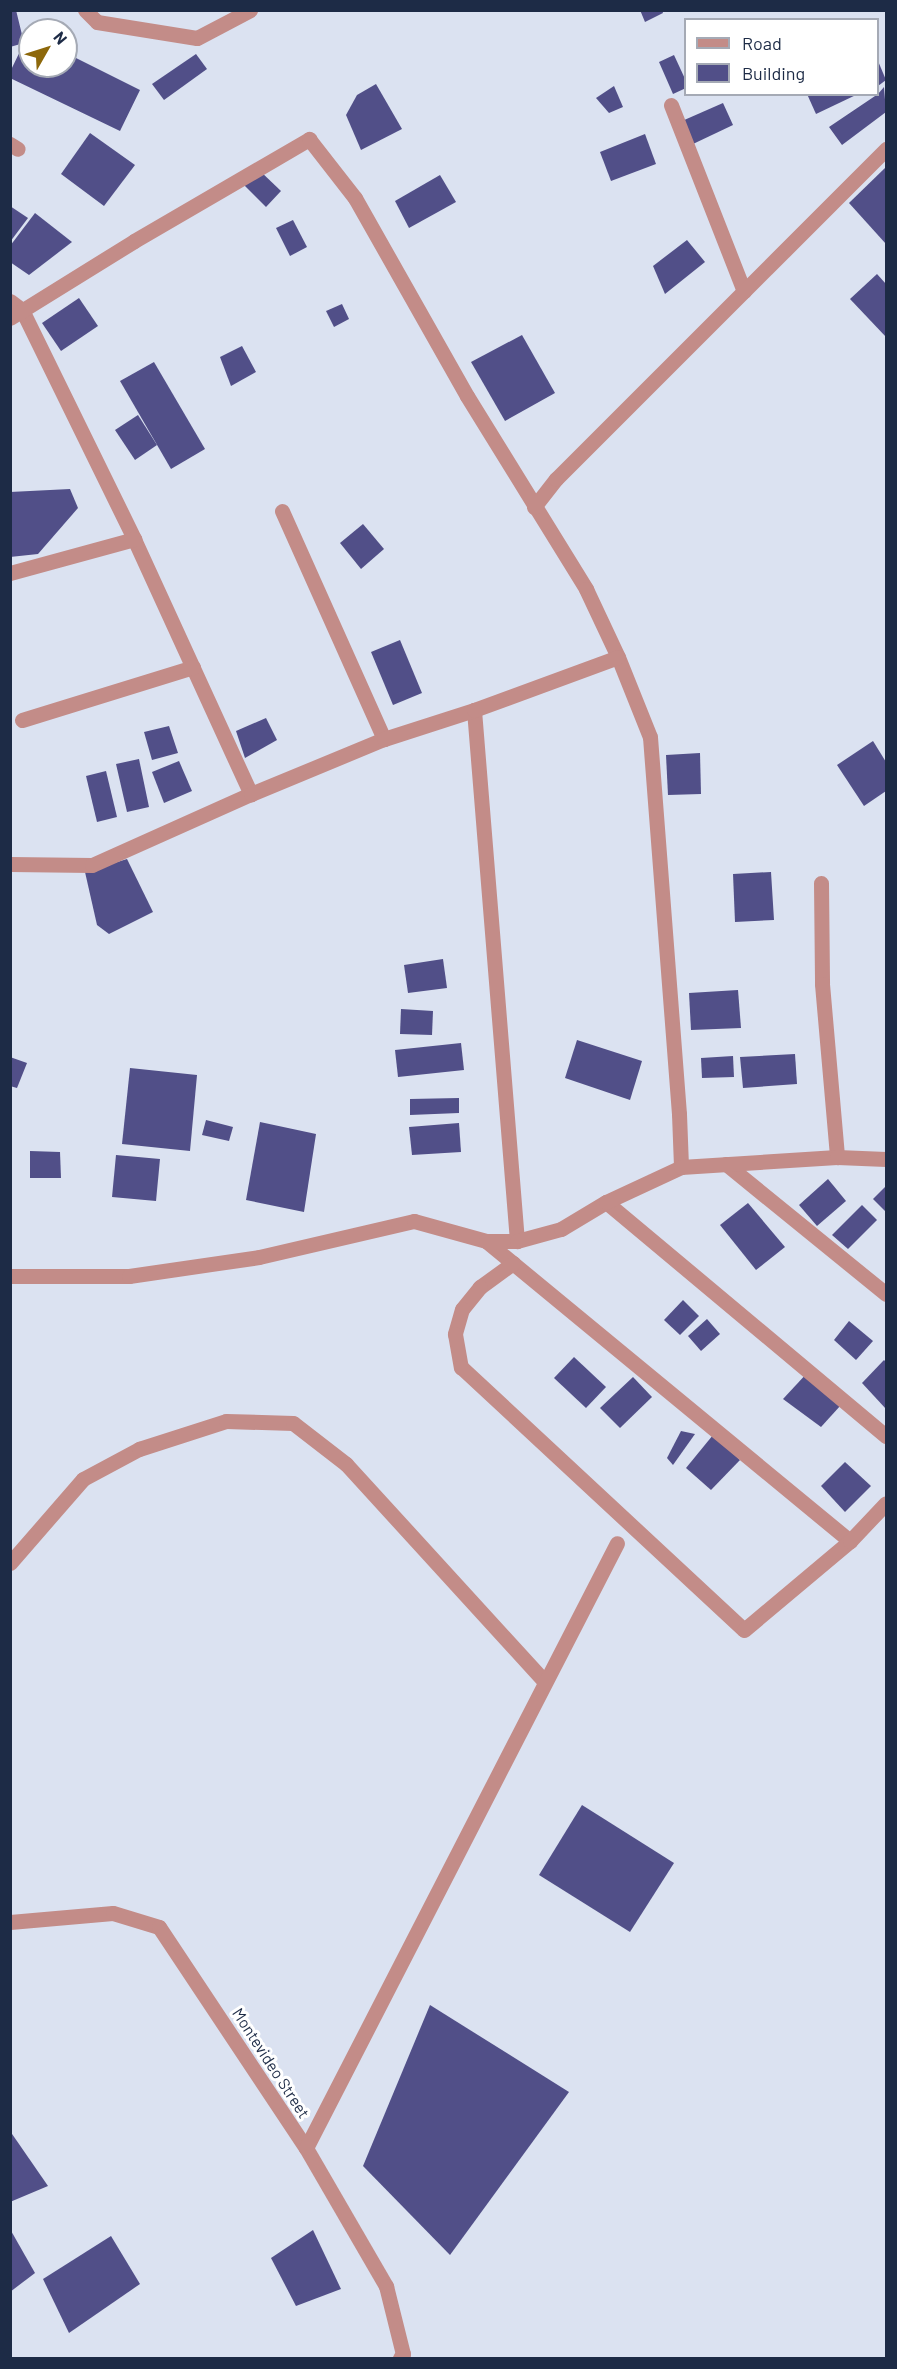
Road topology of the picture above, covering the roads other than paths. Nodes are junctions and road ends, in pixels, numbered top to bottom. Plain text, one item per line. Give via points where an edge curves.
1 (85, 10) edge
2 (250, 10) edge
3 (671, 105) dead end
4 (886, 149) edge
5 (744, 291) junction
6 (14, 310) edge
7 (534, 507) junction
8 (282, 511) dead end
9 (134, 539) junction
10 (10, 573) edge
11 (618, 657) junction
12 (193, 667) junction
13 (474, 711) junction
14 (22, 720) dead end
15 (384, 739) junction
16 (251, 794) junction
17 (10, 864) edge
18 (821, 883) dead end
19 (837, 1157) junction
20 (886, 1159) edge
21 (726, 1164) junction
22 (681, 1167) junction
23 (606, 1202) junction
24 (486, 1241) junction
25 (517, 1241) junction
26 (513, 1263) junction
27 (10, 1276) edge
28 (886, 1294) edge
29 (886, 1436) edge
30 (886, 1503) edge
31 (850, 1540) junction
32 (617, 1543) dead end
33 (10, 1563) edge
34 (544, 1681) junction
35 (10, 1922) edge
36 (306, 2148) junction
37 (400, 2358) edge

1 - 2 street via 97,22 197,38
3 - 5 street
4 - 5 street
5 - 7 street via 556,479
6 - 7 street via 309,139 355,198
6 - 9 street
7 - 11 street via 586,590
8 - 15 street
9 - 10 street
9 - 12 street
11 - 13 street
11 - 22 street via 650,738
12 - 14 street
12 - 16 street
13 - 15 street
13 - 25 street
15 - 16 street
16 - 17 street via 92,865
18 - 19 street via 822,984
19 - 20 street
19 - 21 street
21 - 22 street
21 - 28 street
22 - 23 street
23 - 25 street via 561,1229
23 - 29 street
24 - 25 street
24 - 26 street
24 - 27 street via 414,1221 259,1257 129,1276
26 - 31 street
26 - 31 street via 480,1287 462,1309 455,1334 461,1367 744,1630
30 - 31 street
32 - 34 street
33 - 34 street via 83,1479 139,1449 226,1421 293,1423 346,1464
34 - 36 street
35 - 36 street, Montevideo Street via 112,1913 159,1927
36 - 37 street, Montevideo Street via 386,2286 403,2354

